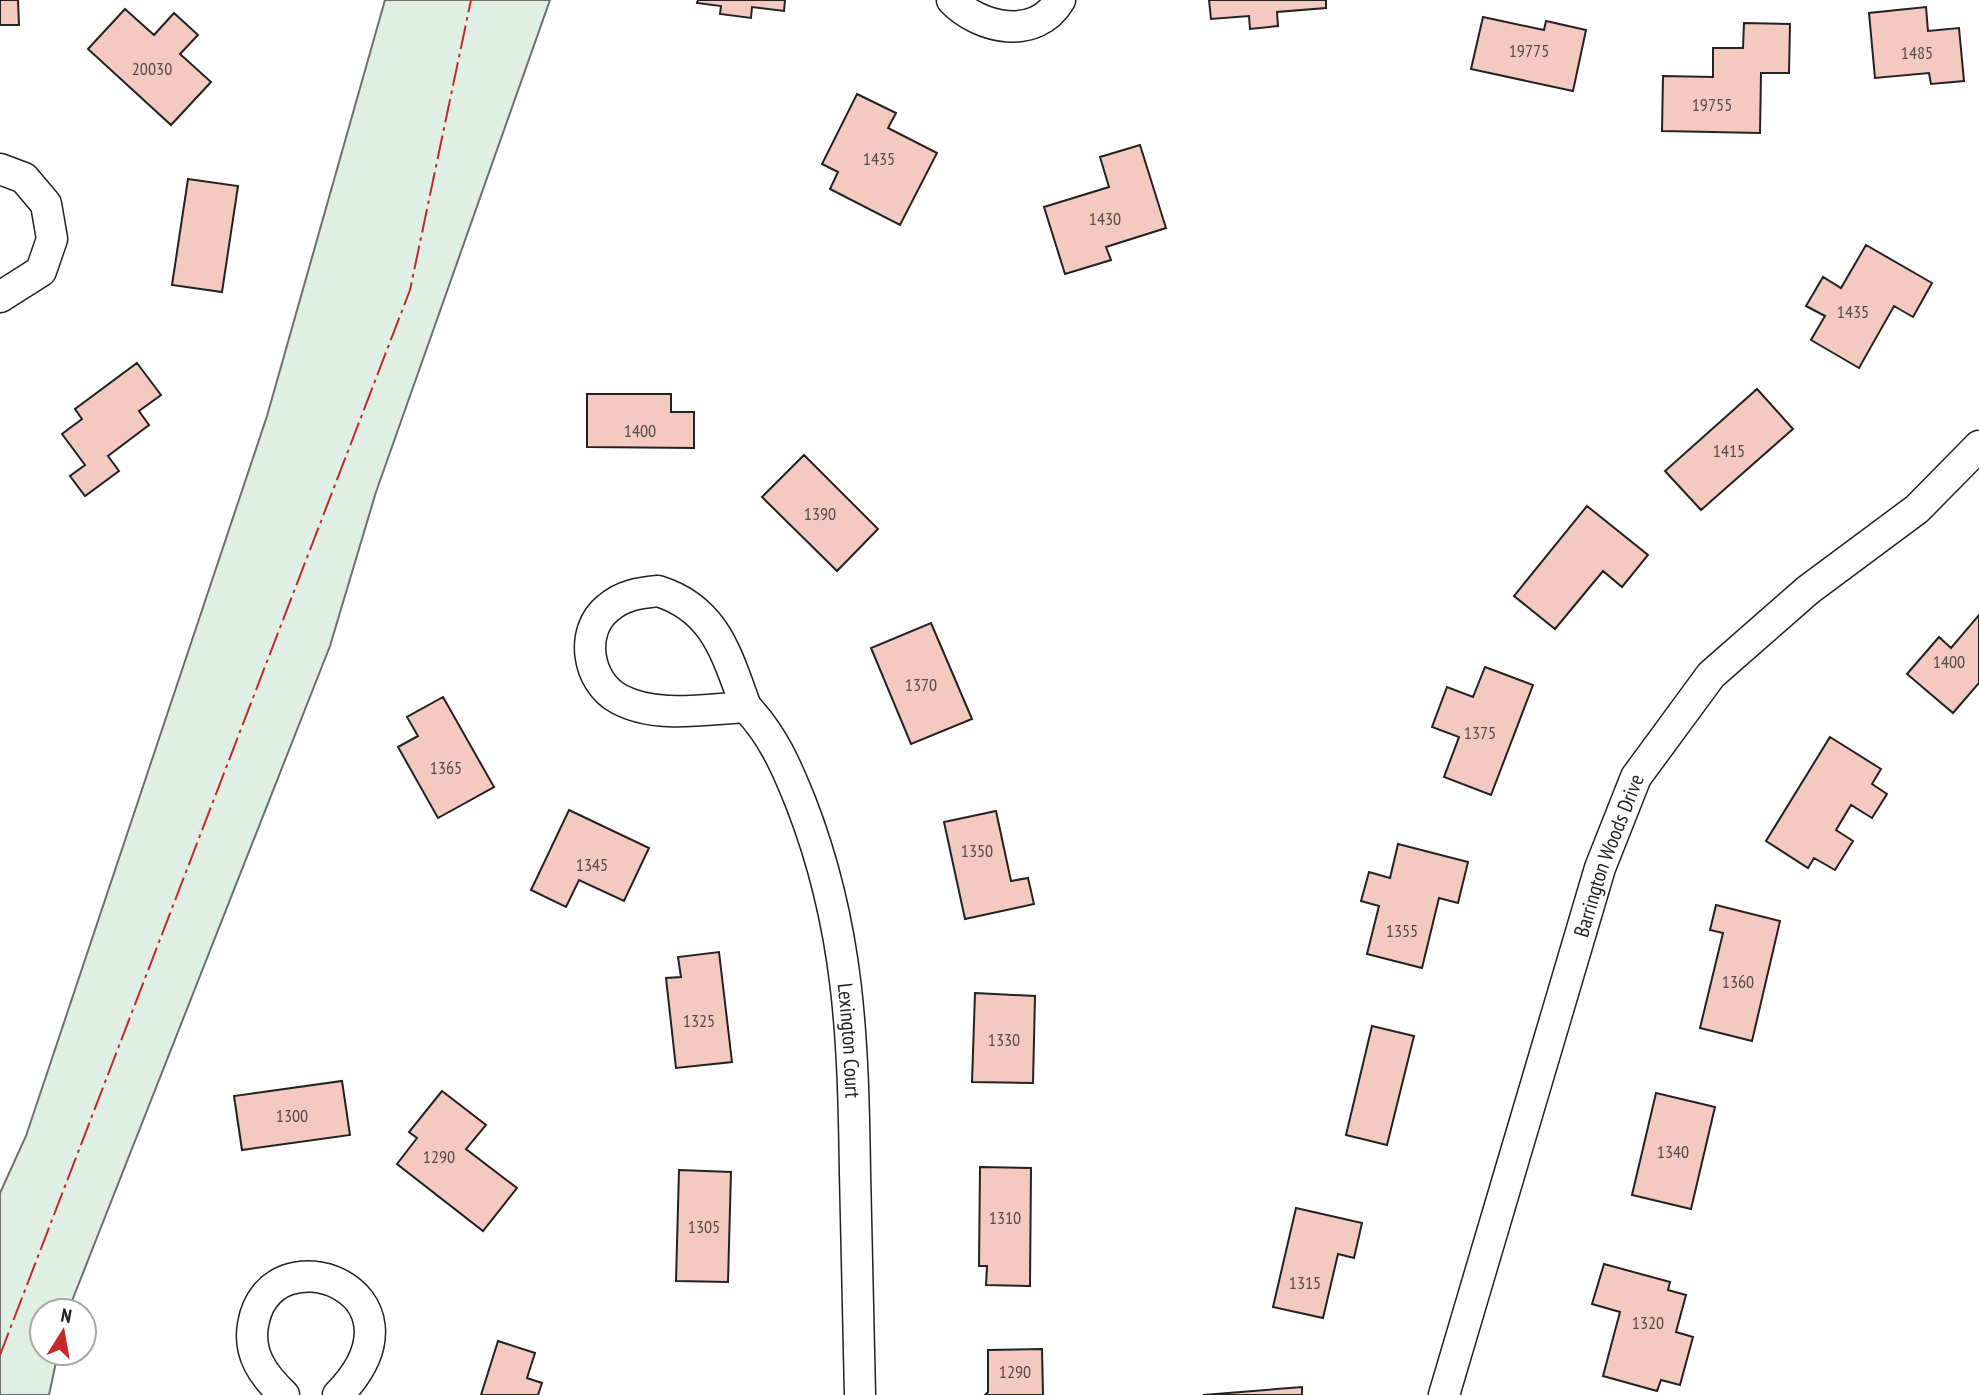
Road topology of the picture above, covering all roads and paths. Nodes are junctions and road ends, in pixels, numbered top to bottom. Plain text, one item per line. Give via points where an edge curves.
1 (952, 0) edge
2 (1060, 0) edge
3 (0, 169) edge
4 (0, 297) edge
5 (1979, 446) edge
6 (746, 707) junction
7 (284, 1395) edge
8 (338, 1395) edge
9 (860, 1395) edge
10 (1444, 1395) edge

1 - 2 street via 978,20 1000,26 1033,25
3 - 4 street via 24,177 46,204 52,239 41,271
5 - 10 street, Barrington Woods Drive via 1917,509 1808,590 1711,675 1636,777 1600,868
6 - 6 street via 723,647 700,611 674,596 658,591 629,594 606,609 593,628 590,656 596,678 616,698 668,711
6 - 9 street, Lexington Court via 760,721 785,764 822,858 836,917 847,988 853,1080
7 - 8 street via 256,1362 251,1339 256,1310 266,1292 283,1279 301,1277 339,1283 355,1293 368,1313 371,1337 367,1358 359,1374

